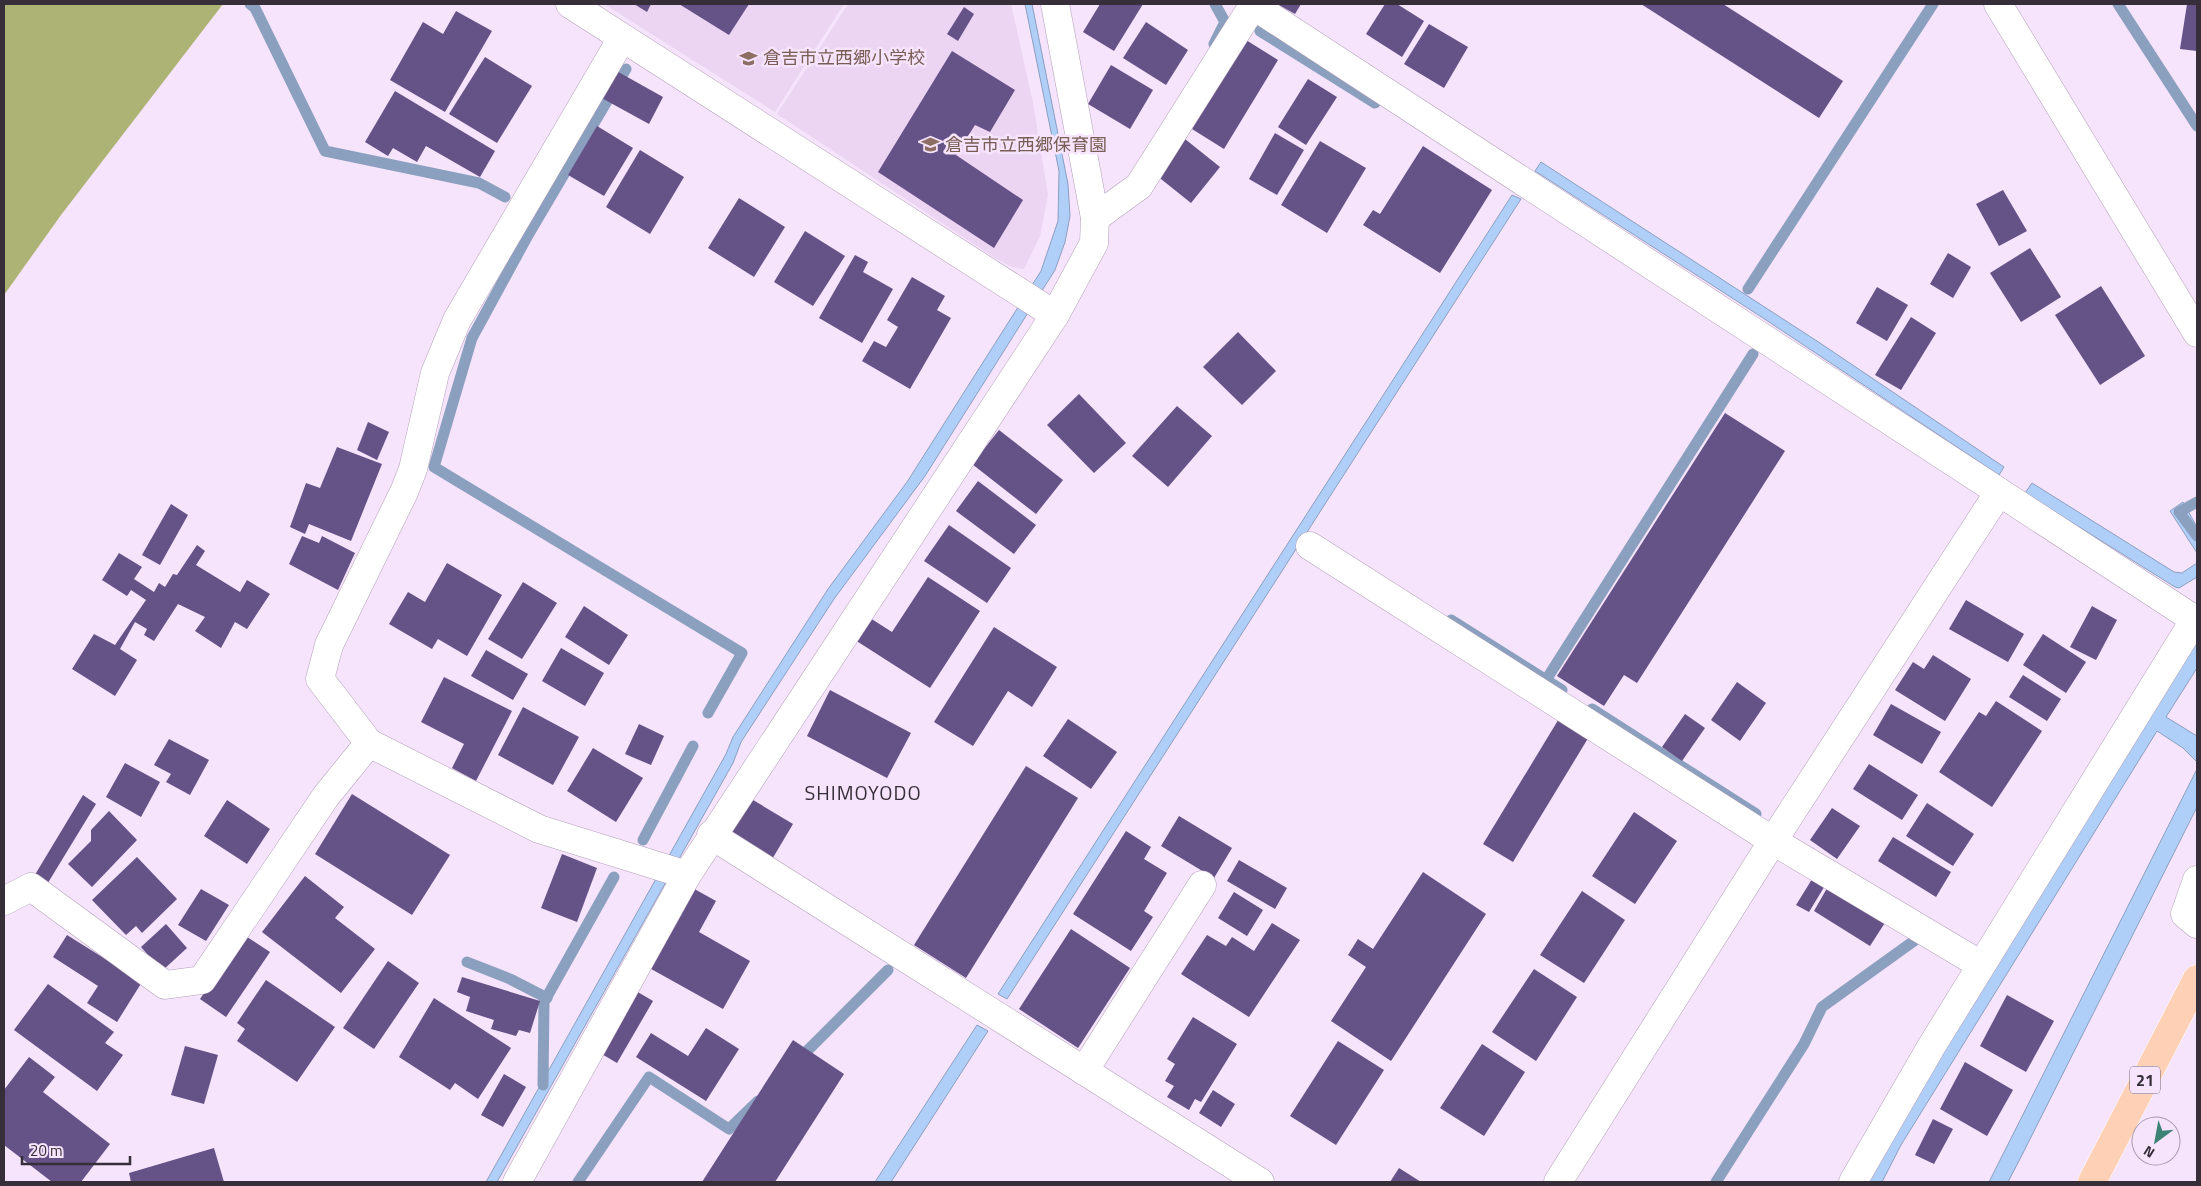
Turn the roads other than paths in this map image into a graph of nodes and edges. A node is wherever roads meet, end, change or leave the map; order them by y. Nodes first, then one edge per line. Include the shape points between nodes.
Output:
1 (570, 4) edge
2 (1055, 4) edge
3 (1253, 4) edge
4 (1998, 4) edge
5 (622, 38) junction
6 (1095, 218) junction
7 (1055, 315) junction
8 (2197, 332) edge
9 (1999, 492) junction
10 (1310, 546) dead end
11 (2196, 620) edge
12 (369, 743) junction
13 (712, 835) junction
14 (1773, 841) junction
15 (687, 875) junction
16 (2197, 880) edge
17 (1202, 884) dead end
18 (4, 901) edge
19 (2197, 924) edge
20 (1981, 965) junction
21 (2197, 979) edge
22 (1084, 1071) junction
23 (518, 1182) edge
24 (1260, 1182) edge
25 (1558, 1182) edge
26 (1853, 1182) edge
27 (2092, 1182) edge

1 - 5 street
2 - 6 street
3 - 6 street via 1139,186
3 - 9 street
4 - 8 street
5 - 7 street
5 - 12 street via 457,320 435,373 413,469 404,492 329,645 320,679
6 - 7 street via 1094,243
7 - 13 street
9 - 11 street
9 - 14 street
10 - 14 street
11 - 20 street
12 - 15 street via 539,829
12 - 18 street via 326,796 202,980 165,985 31,887
13 - 15 street
13 - 22 street
14 - 20 street
14 - 25 street
15 - 23 street
16 - 19 street via 2185,914
17 - 22 street
20 - 26 street
21 - 27 main road, 21
22 - 24 street

